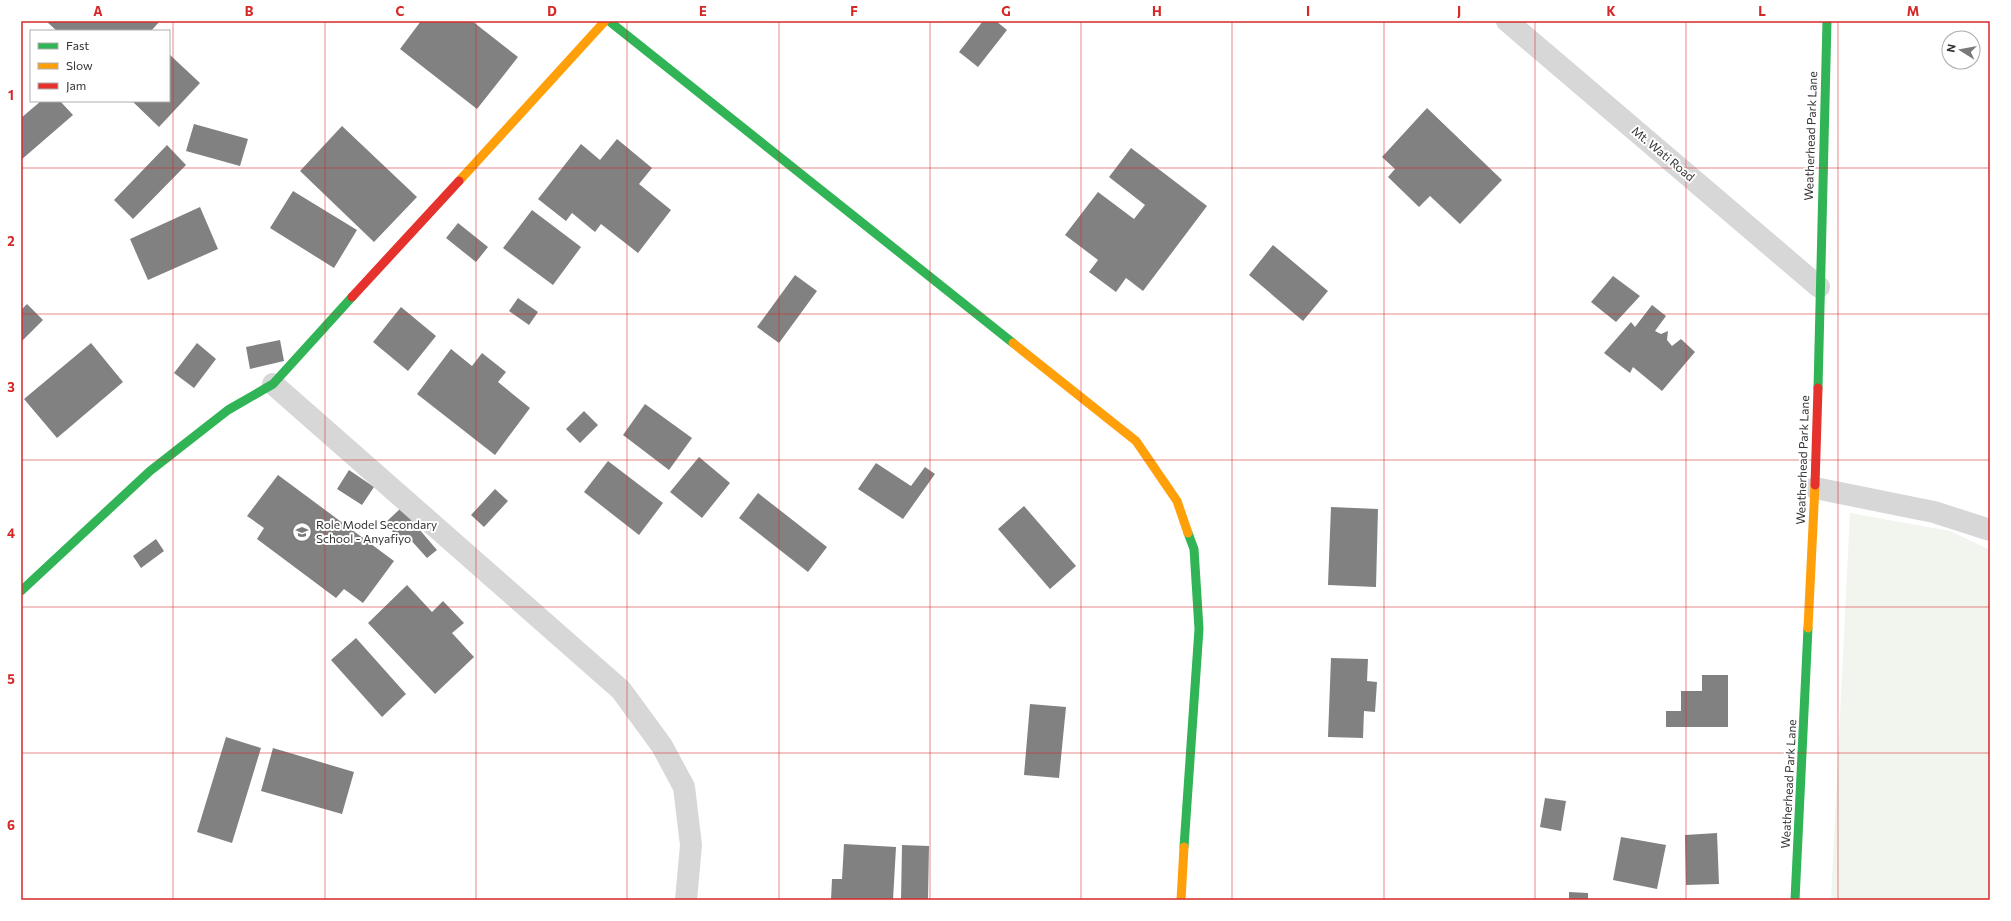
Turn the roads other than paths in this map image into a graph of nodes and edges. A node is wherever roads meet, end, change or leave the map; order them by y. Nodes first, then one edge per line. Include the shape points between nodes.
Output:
1 (605, 21) edge
2 (609, 21) edge
3 (1507, 21) edge
4 (1827, 21) edge
5 (1819, 287) junction
6 (272, 384) junction
7 (1815, 488) junction
8 (1990, 530) edge
9 (21, 591) edge
10 (686, 900) edge
11 (1181, 900) edge
12 (1795, 900) edge

1 - 6 street
2 - 11 street via 1136,441 1177,501 1194,549 1199,629
3 - 5 street, Mt. Wati Road
4 - 5 street, Weatherhead Park Lane
5 - 7 street, Weatherhead Park Lane
6 - 9 street via 228,410 150,471
6 - 10 street via 621,690 662,746 684,787 691,846
7 - 8 street via 1934,512
7 - 12 street, Weatherhead Park Lane

